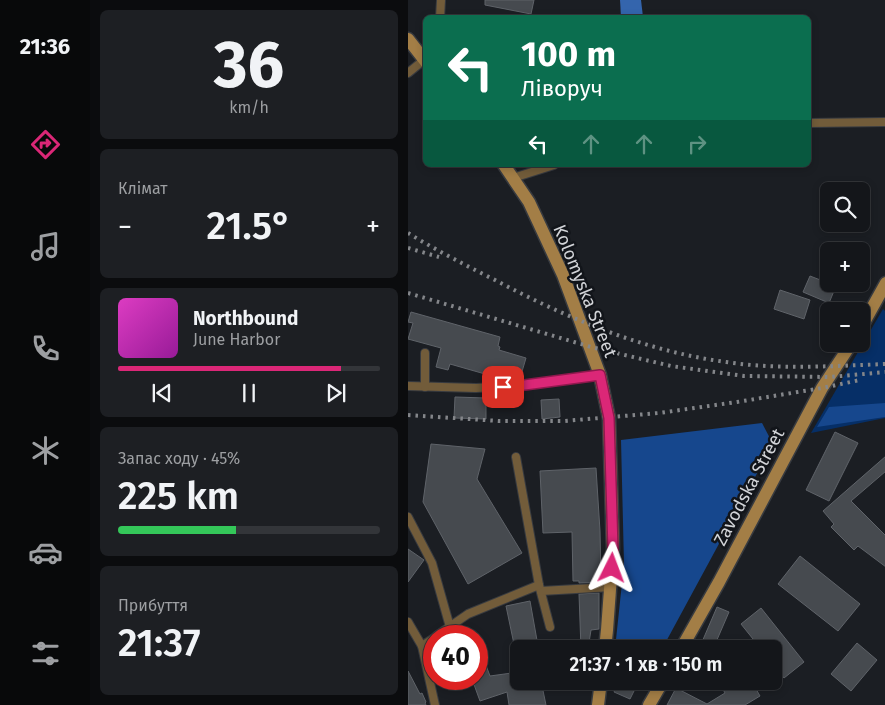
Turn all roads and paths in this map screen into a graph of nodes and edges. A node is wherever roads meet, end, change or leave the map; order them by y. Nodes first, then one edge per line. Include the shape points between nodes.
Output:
1 (441, 0) edge
2 (440, 15) edge
3 (408, 39) edge
4 (423, 58) edge
5 (423, 62) edge
6 (408, 72) edge
7 (886, 122) edge
8 (811, 123) edge
9 (505, 167) edge
10 (531, 169) edge
11 (513, 178) junction
12 (886, 283) edge
13 (870, 312) edge
14 (846, 352) edge
15 (426, 353) dead end
16 (600, 375) junction
17 (408, 386) edge
18 (425, 387) junction
19 (516, 457) dead end
20 (408, 517) edge
21 (611, 586) junction
22 (540, 588) junction
23 (408, 622) edge
24 (449, 625) edge
25 (453, 625) edge
26 (550, 627) dead end
27 (606, 640) edge
28 (686, 640) edge
29 (422, 646) joint
30 (600, 690) edge
31 (657, 690) edge
32 (435, 705) edge
33 (598, 705) edge
34 (649, 705) edge

1 - 2 lane
3 - 4 street
5 - 6 lane
7 - 8 lane
9 - 11 street, Kolomyska Street
10 - 11 lane
11 - 16 street, Kolomyska Street via 529,202 563,275
12 - 13 street
14 - 28 street, Zavodska Street via 822,388
15 - 18 lane
16 - 18 lane via 517,386
16 - 21 street, Kolomyska Street via 609,418
17 - 18 lane
19 - 22 lane
20 - 24 lane via 432,563
21 - 22 lane
21 - 27 street, Kolomyska Street
22 - 25 lane via 468,614
22 - 26 lane
23 - 29 lane
29 - 32 lane
30 - 33 street
31 - 34 street

